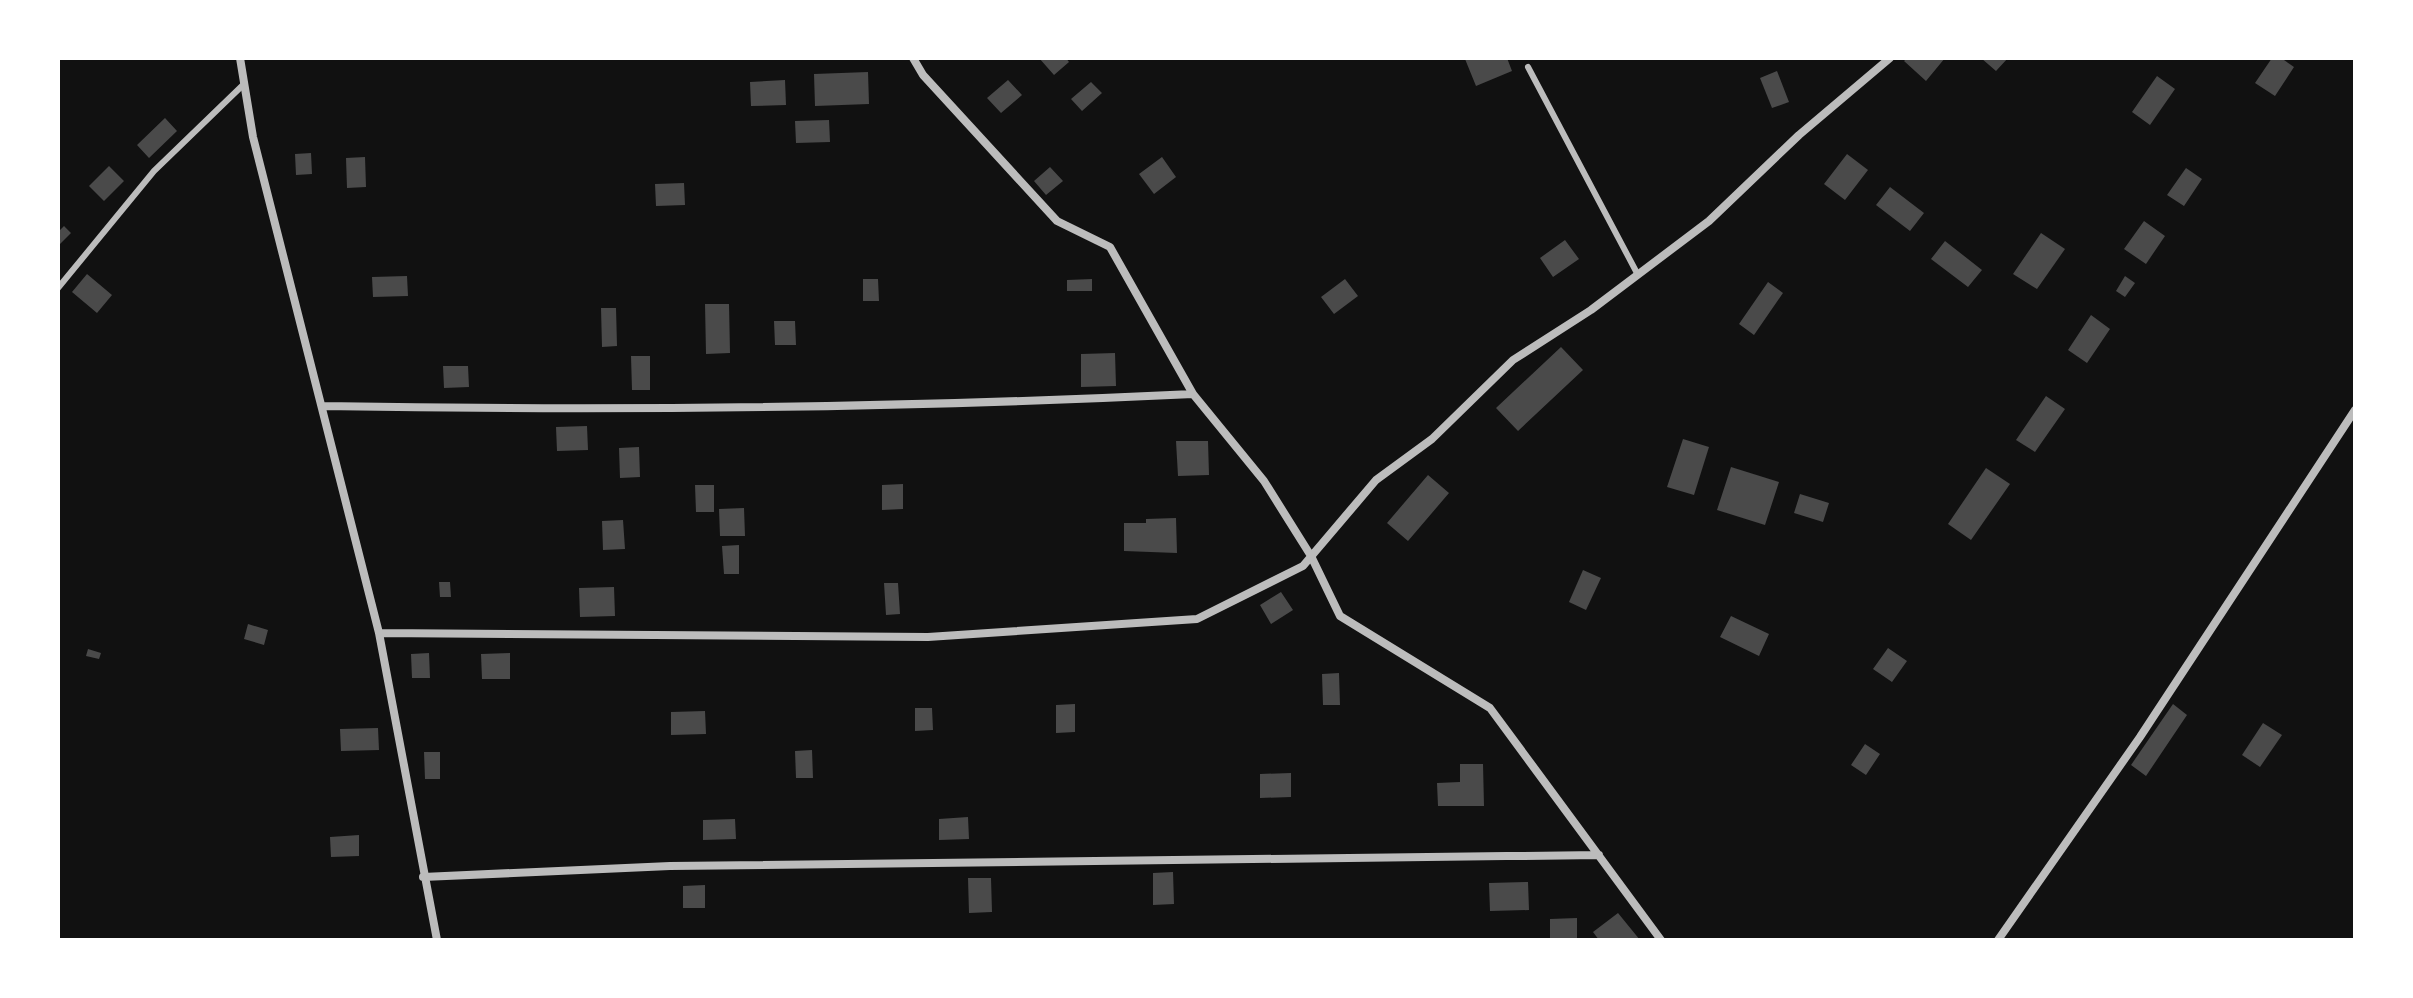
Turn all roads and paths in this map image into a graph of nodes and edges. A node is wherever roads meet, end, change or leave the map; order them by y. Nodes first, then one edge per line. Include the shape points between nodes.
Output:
1 (240, 58) edge
2 (913, 58) edge
3 (1890, 58) edge
4 (1528, 67) dead end
5 (244, 84) junction
6 (1638, 275) junction
7 (58, 288) edge
8 (1193, 394) junction
9 (322, 406) junction
10 (2355, 410) edge
11 (1311, 556) junction
12 (379, 633) junction
13 (1599, 855) junction
14 (423, 877) junction
15 (437, 940) edge
16 (1661, 940) edge
17 (1998, 940) edge

1 - 5 street
2 - 8 street via 1057,221 1110,247
3 - 6 street via 1709,221
4 - 6 lane
5 - 7 lane via 154,171
5 - 9 street
6 - 11 street via 1513,360 1432,439 1376,480
8 - 9 street via 617,410
8 - 11 street via 1264,481
9 - 12 street
10 - 17 street via 2140,737
11 - 12 street via 1303,566 1197,619 928,637
11 - 13 street via 1340,616 1490,708
12 - 14 street
13 - 14 street via 670,866
13 - 16 street
14 - 15 street

